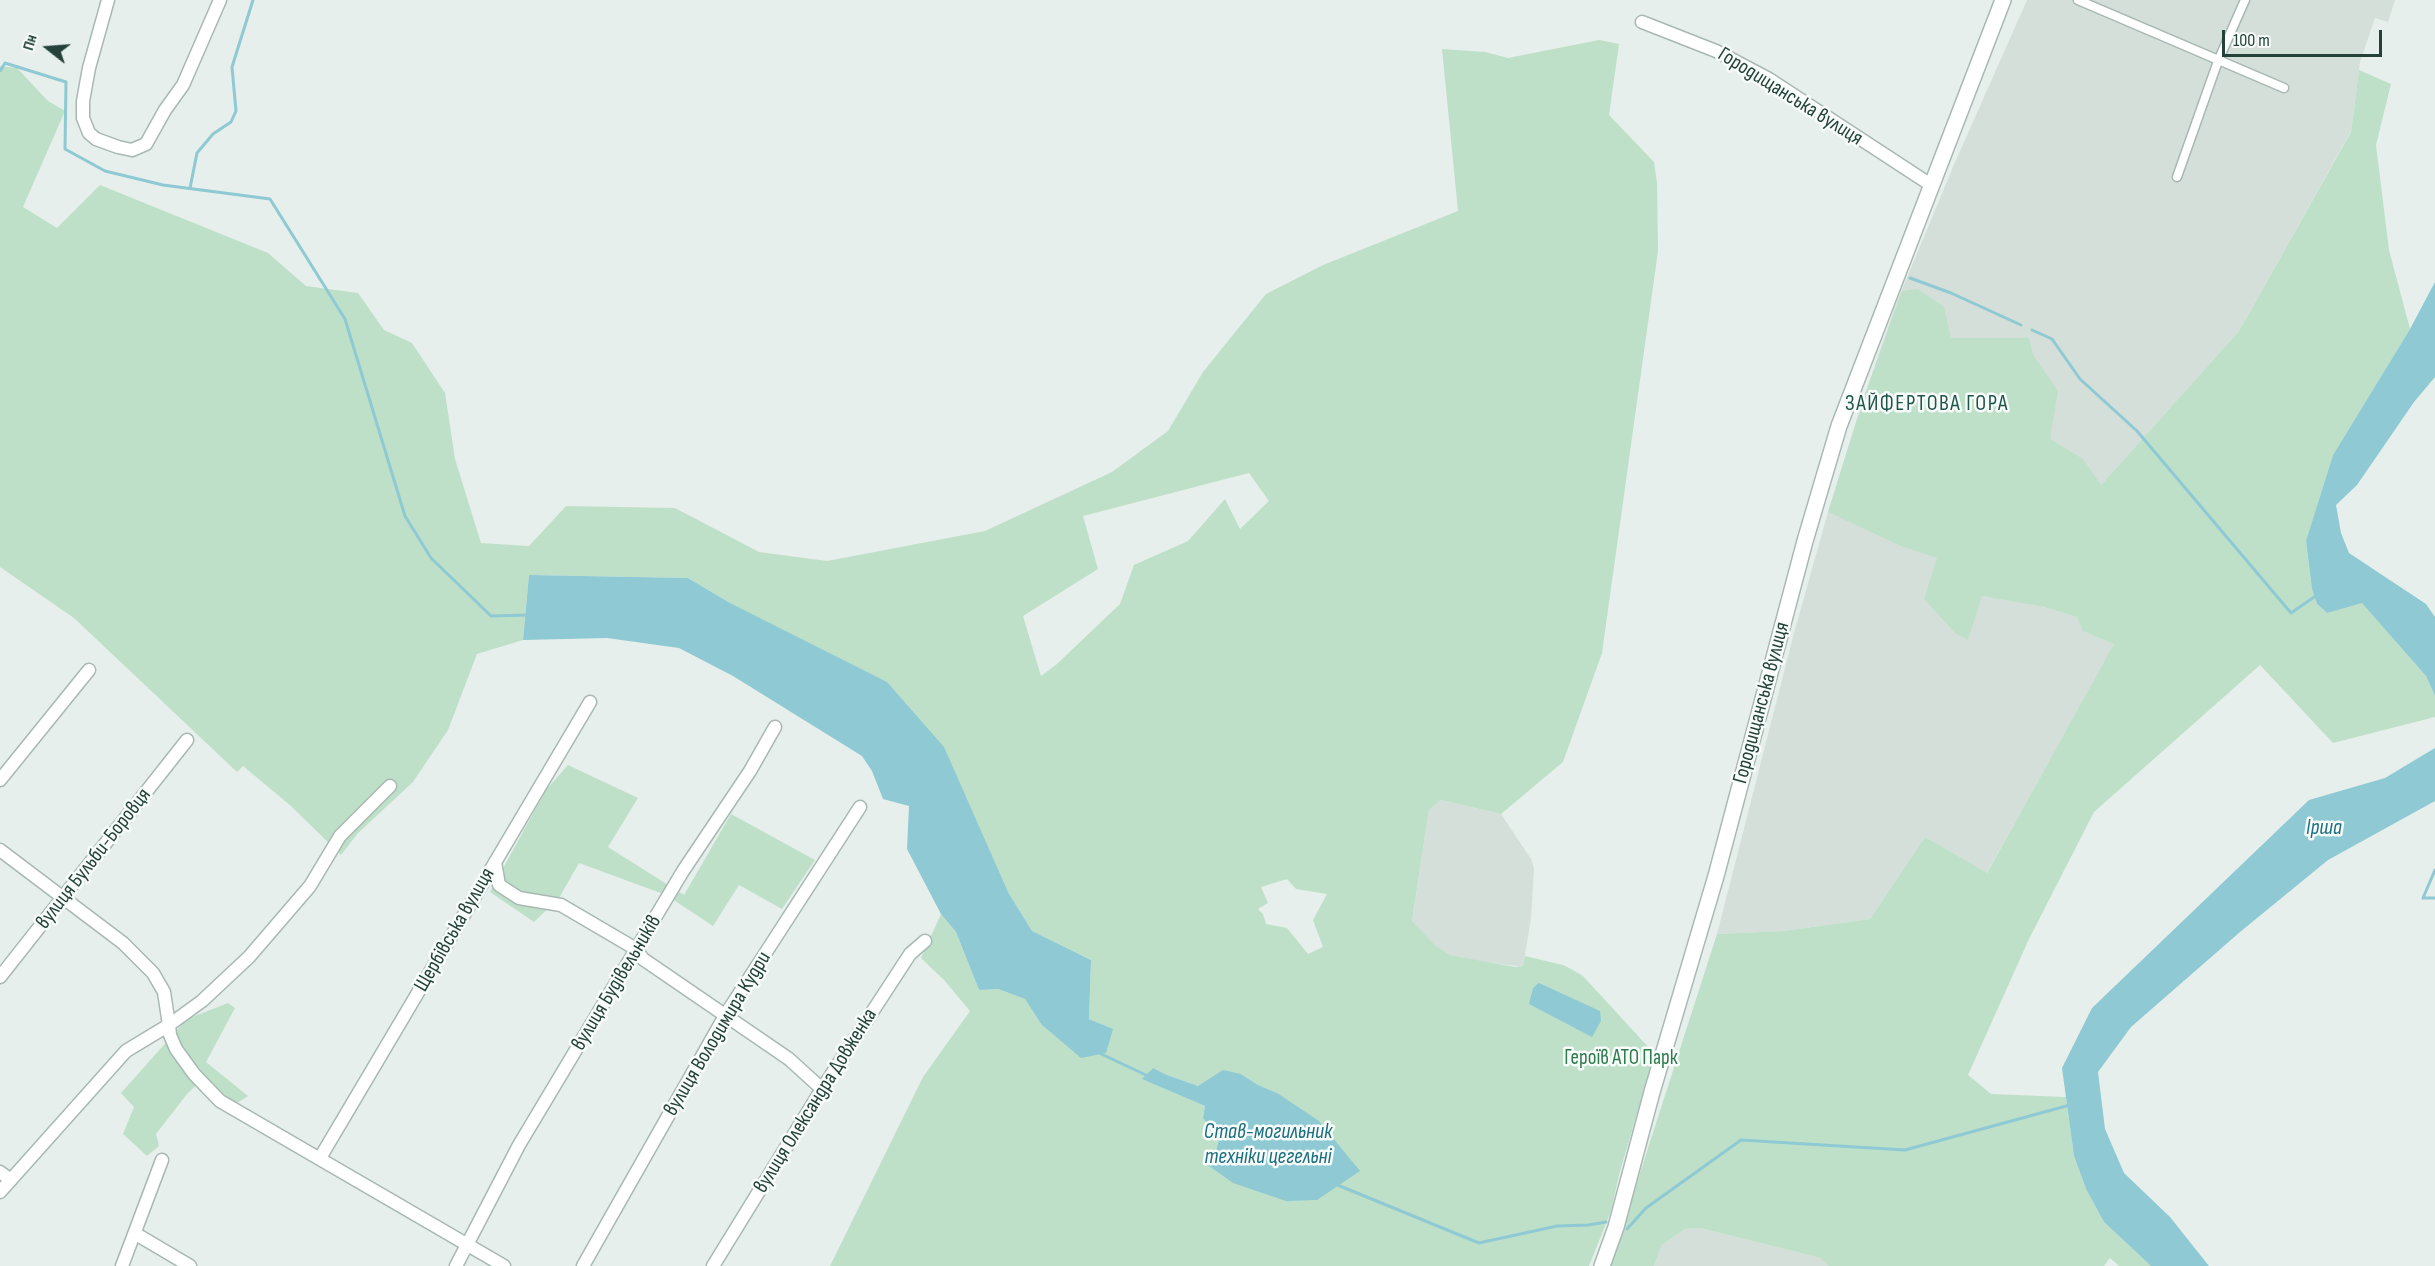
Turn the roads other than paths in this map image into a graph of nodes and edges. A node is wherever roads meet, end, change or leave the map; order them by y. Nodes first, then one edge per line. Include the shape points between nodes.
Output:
1 (108, 0) edge
2 (220, 0) edge
3 (2003, 0) edge
4 (2078, 0) edge
5 (2245, 0) edge
6 (1642, 22) dead end
7 (2218, 61) junction
8 (2284, 88) dead end
9 (2177, 177) dead end
10 (1931, 185) junction
11 (89, 670) dead end
12 (590, 702) dead end
13 (775, 727) dead end
14 (187, 740) dead end
15 (0, 780) edge
16 (390, 786) dead end
17 (861, 807) dead end
18 (0, 850) edge
19 (495, 861) junction
20 (63, 899) junction
21 (925, 941) dead end
22 (636, 950) junction
23 (0, 977) edge
24 (726, 1014) junction
25 (169, 1025) junction
26 (822, 1089) junction
27 (320, 1158) junction
28 (162, 1160) dead end
29 (0, 1172) edge
30 (10, 1180) junction
31 (0, 1192) edge
32 (136, 1234) junction
33 (469, 1245) junction
34 (122, 1266) edge
35 (190, 1266) edge
36 (456, 1266) edge
37 (504, 1266) edge
38 (583, 1266) edge
39 (713, 1266) edge
40 (1602, 1266) edge

1 - 2 street via 93,46 82,109 86,129 96,139 128,150 146,144 183,85
3 - 10 street, Городищанська вулиця
4 - 7 street
5 - 7 street
6 - 10 street, Городищанська вулиця via 1716,51 1768,79
7 - 8 street
7 - 9 street
10 - 40 street, Городищанська вулиця via 1822,480 1721,859
11 - 15 street
12 - 19 street, Щербівська вулиця
13 - 22 street, вулиця Будівельників
14 - 20 street, вулиця Бульби-Боровця
16 - 25 street via 340,836 310,886 249,957 202,1002
17 - 24 street, вулиця Володимира Кудри
18 - 20 street
19 - 22 street via 499,885 519,898 561,905
19 - 27 street, Щербівська вулиця
20 - 23 street, вулиця Бульби-Боровця
20 - 25 street via 123,943 153,973 166,1001
21 - 26 street, вулиця Олександра Довженка via 910,954
22 - 24 street via 643,959
22 - 33 street, вулиця Будівельників via 519,1145
24 - 26 street via 789,1059
24 - 38 street, вулиця Володимира Кудри
25 - 27 street via 186,1063 220,1101
25 - 30 street via 126,1051
26 - 39 street, вулиця Олександра Довженка
27 - 33 street
28 - 32 street
29 - 30 street
30 - 31 street
32 - 34 street
32 - 35 street
33 - 36 street, вулиця Будівельників
33 - 37 street

